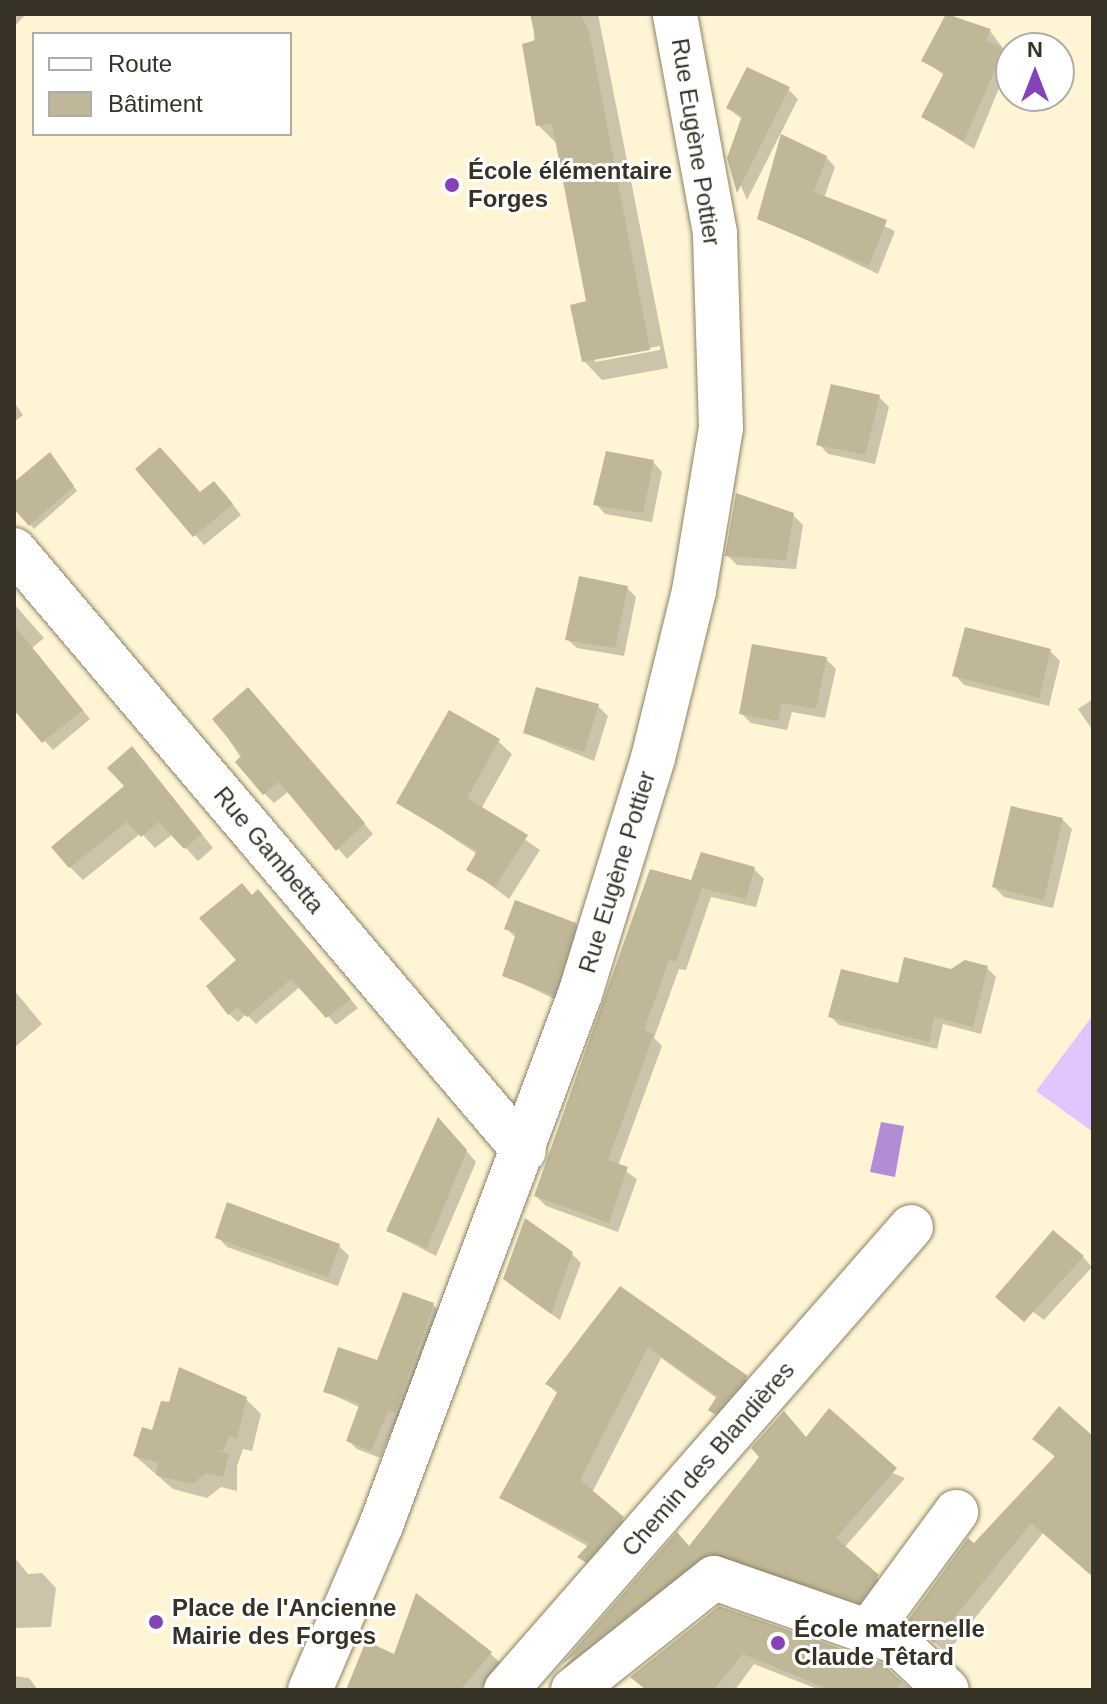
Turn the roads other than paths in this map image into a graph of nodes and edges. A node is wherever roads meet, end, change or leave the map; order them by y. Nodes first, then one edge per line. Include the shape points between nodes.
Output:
1 (675, 14) edge
2 (14, 550) edge
3 (524, 1151) junction
4 (911, 1227) dead end
5 (956, 1512) dead end
6 (868, 1632) junction
7 (310, 1690) edge
8 (506, 1690) edge
9 (573, 1690) edge
10 (947, 1690) edge

1 - 3 street, Rue Eugène Pottier via 715,233 721,428 694,591 653,758
2 - 3 street, Rue Gambetta
3 - 7 street, Rue Eugène Pottier via 381,1525
4 - 8 street, Chemin des Blandières
5 - 6 street
6 - 9 street via 714,1578
6 - 10 street via 895,1641

